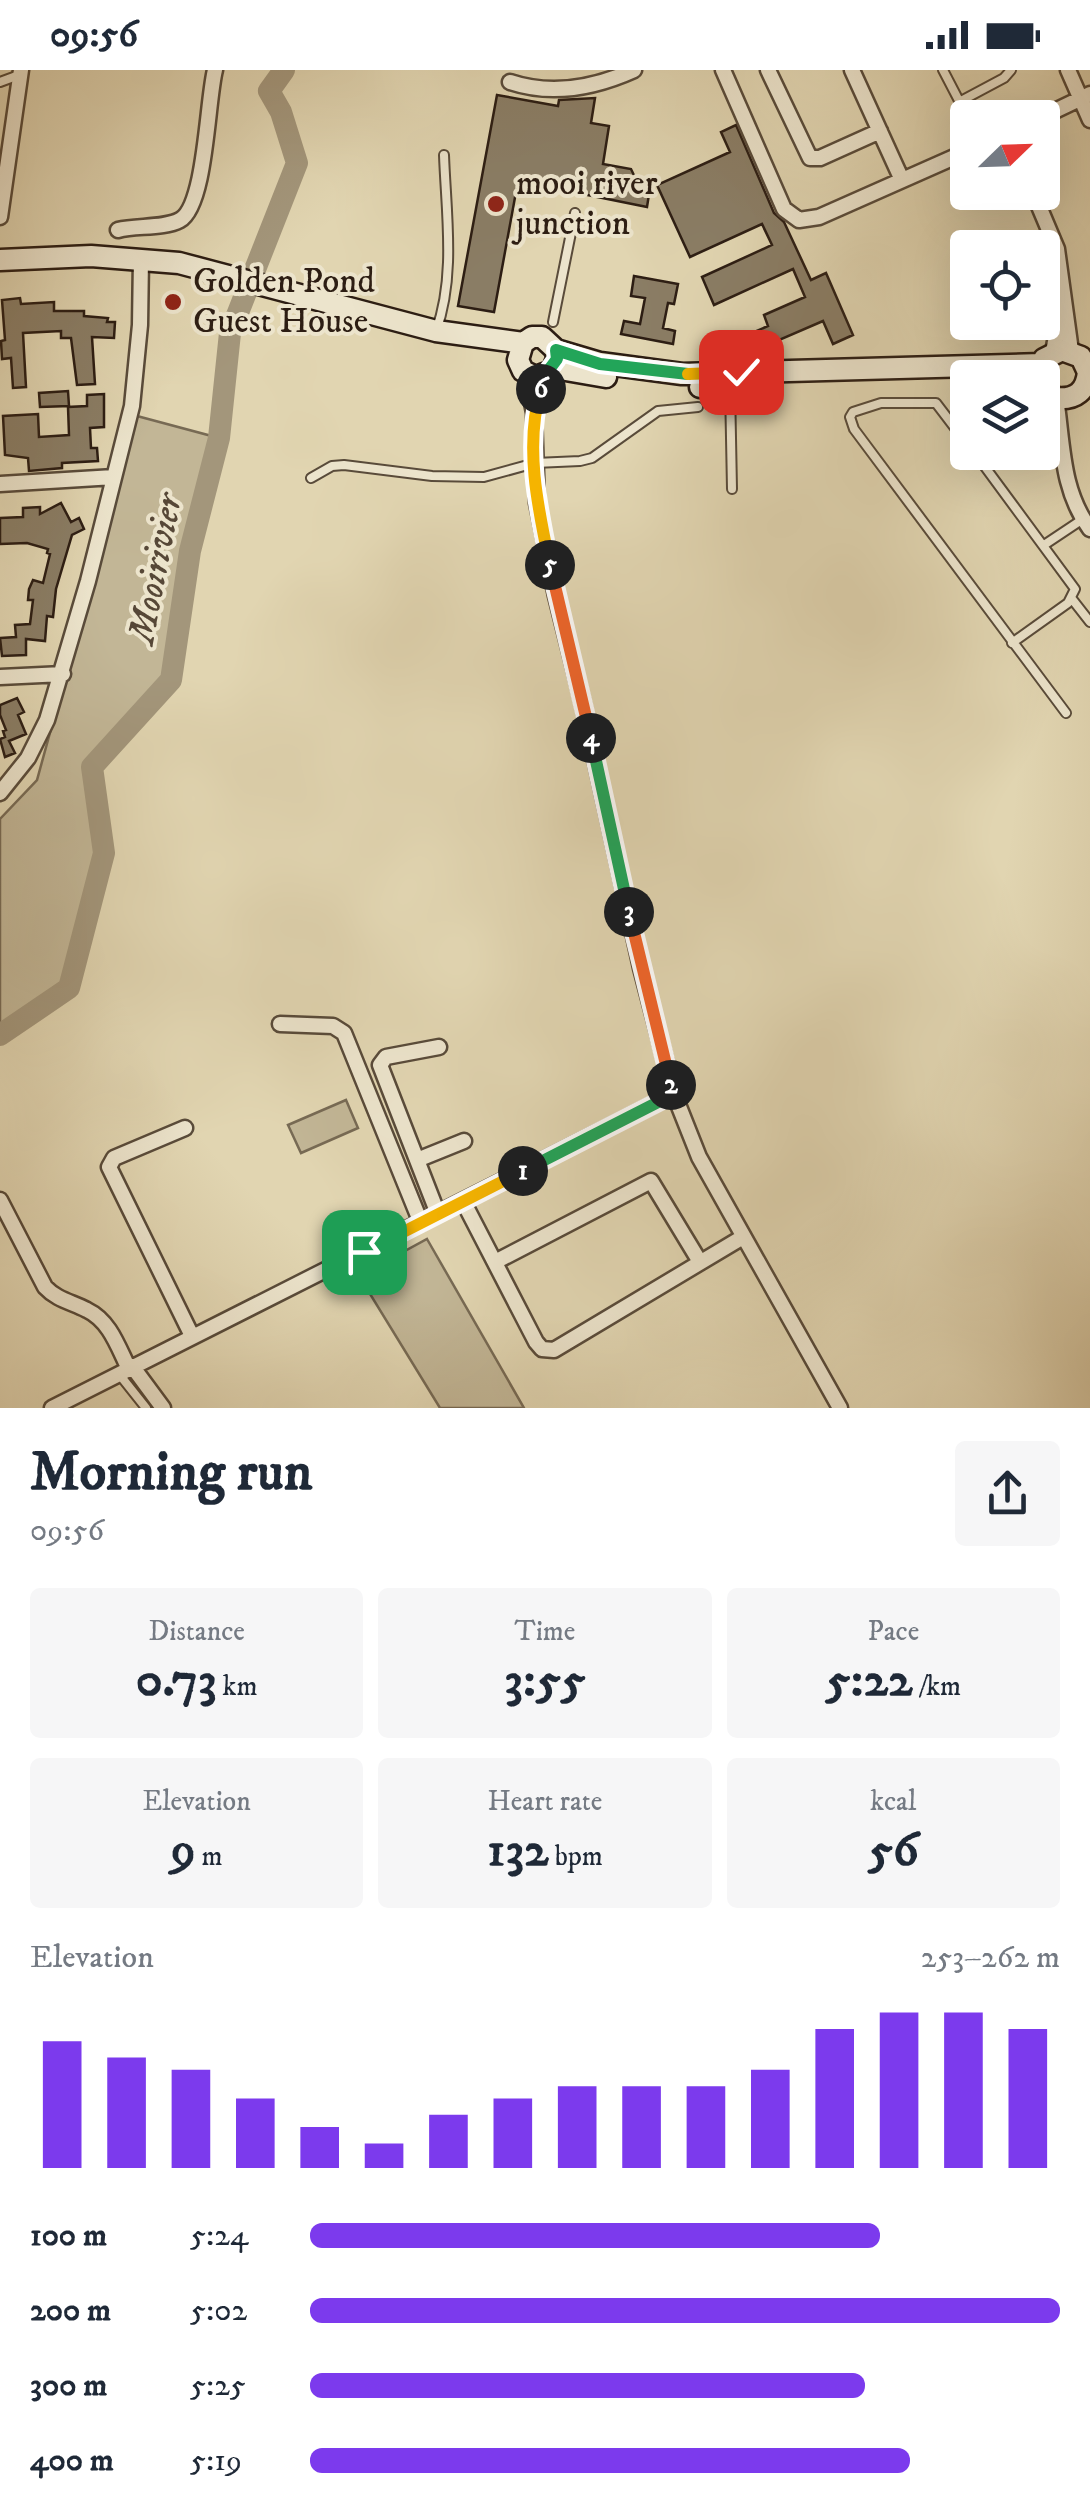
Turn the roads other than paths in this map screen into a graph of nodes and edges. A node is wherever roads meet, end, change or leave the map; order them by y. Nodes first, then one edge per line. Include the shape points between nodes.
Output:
1 (215, 70) edge
2 (580, 70) edge
3 (592, 70) edge
4 (634, 70) edge
5 (723, 70) edge
6 (768, 70) edge
7 (852, 70) edge
8 (943, 70) edge
9 (1011, 70) edge
10 (1068, 70) edge
11 (21, 72) edge
12 (0, 82) edge
13 (510, 82) dead end
14 (596, 85) junction
15 (1085, 96) edge
16 (958, 100) edge
17 (963, 100) edge
18 (1060, 108) edge
19 (1090, 120) edge
20 (880, 131) junction
21 (444, 155) dead end
22 (950, 159) edge
23 (902, 180) junction
24 (0, 210) edge
25 (1041, 210) edge
26 (575, 213) dead end
27 (118, 230) dead end
28 (141, 258) junction
29 (0, 260) edge
30 (436, 330) junction
31 (540, 352) junction
32 (1063, 361) edge
33 (950, 381) edge
34 (730, 387) junction
35 (1070, 389) edge
36 (698, 407) dead end
37 (950, 422) edge
38 (536, 463) junction
39 (988, 470) edge
40 (114, 477) junction
41 (311, 478) dead end
42 (0, 484) edge
43 (732, 488) dead end
44 (1086, 524) edge
45 (1044, 545) junction
46 (1072, 598) junction
47 (1090, 622) edge
48 (1012, 644) junction
49 (63, 674) junction
50 (0, 676) edge
51 (1066, 713) dead end
52 (0, 793) edge
53 (280, 1024) dead end
54 (439, 1047) dead end
55 (674, 1094) junction
56 (185, 1128) dead end
57 (464, 1141) dead end
58 (417, 1160) junction
59 (0, 1200) edge
60 (463, 1202) junction
61 (438, 1214) junction
62 (421, 1223) junction
63 (742, 1237) junction
64 (494, 1262) junction
65 (700, 1262) junction
66 (192, 1336) junction
67 (127, 1369) junction
68 (52, 1408) edge
69 (146, 1408) edge
70 (163, 1408) edge
71 (840, 1408) edge

1 - 27 street via 190,211 172,223
2 - 14 street
3 - 14 street
4 - 14 street
5 - 23 street via 789,215 819,217
6 - 20 street via 814,159
7 - 20 street
8 - 16 lane
9 - 17 lane
10 - 15 street
11 - 12 lane
11 - 24 street
13 - 14 street via 534,90
15 - 18 street
15 - 19 street
20 - 23 street
21 - 30 lane via 448,250
22 - 23 street
25 - 32 street via 1057,249 1064,294
26 - 31 lane
28 - 29 main road
28 - 30 main road
28 - 40 street via 135,378
30 - 31 main road
31 - 32 main road via 682,374
31 - 34 main road via 650,384
31 - 38 street
32 - 35 main road via 1088,372
33 - 34 main road
34 - 43 lane
35 - 44 street via 1066,481
36 - 38 lane via 658,411 592,458
37 - 48 lane via 936,403 881,403 850,417
38 - 41 lane via 484,477 344,465
38 - 55 street via 556,596
39 - 45 lane
40 - 42 street
40 - 49 street
44 - 45 lane
45 - 46 lane via 1074,585
46 - 47 lane
46 - 48 lane
48 - 51 lane
49 - 50 street
49 - 52 street via 28,758
53 - 62 street via 333,1026 344,1033
54 - 58 street via 386,1057 380,1066
55 - 60 street
55 - 63 street
56 - 66 street via 114,1158 109,1167
57 - 58 street
58 - 61 street
59 - 67 street via 44,1287 100,1318
60 - 61 street
60 - 64 street
61 - 62 street
62 - 66 street
63 - 65 street
63 - 71 street
64 - 65 street via 651,1181
64 - 65 street via 536,1342 547,1350
66 - 67 street
67 - 68 street
67 - 69 lane
67 - 70 street

